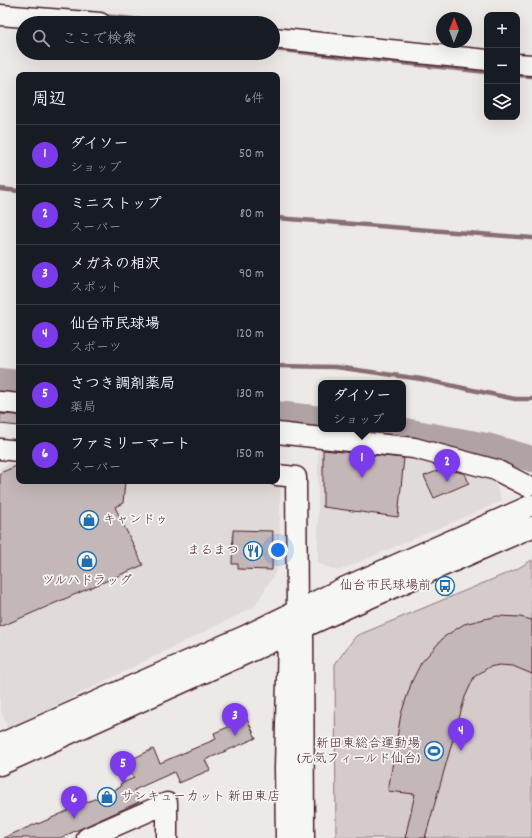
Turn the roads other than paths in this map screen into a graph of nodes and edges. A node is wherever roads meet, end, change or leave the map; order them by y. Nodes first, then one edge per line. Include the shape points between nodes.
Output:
1 (0, 14) edge
2 (22, 16) edge
3 (280, 39) edge
4 (484, 60) edge
5 (520, 64) edge
6 (532, 65) edge
7 (0, 402) edge
8 (16, 404) edge
9 (280, 433) edge
10 (0, 449) edge
11 (16, 451) edge
12 (280, 475) edge
13 (530, 496) edge
14 (532, 527) edge
15 (296, 625) junction
16 (0, 744) edge
17 (0, 765) edge
18 (87, 838) edge
19 (167, 838) edge
20 (286, 838) edge
21 (304, 838) edge

1 - 2 street
3 - 4 street
5 - 6 street
7 - 8 street
9 - 13 street via 414,448 496,470
10 - 11 street
12 - 15 street via 296,477
13 - 15 street via 342,589
14 - 15 street
15 - 16 street via 244,636
15 - 17 street
15 - 20 street via 285,770
15 - 21 street
18 - 19 street via 167,803

